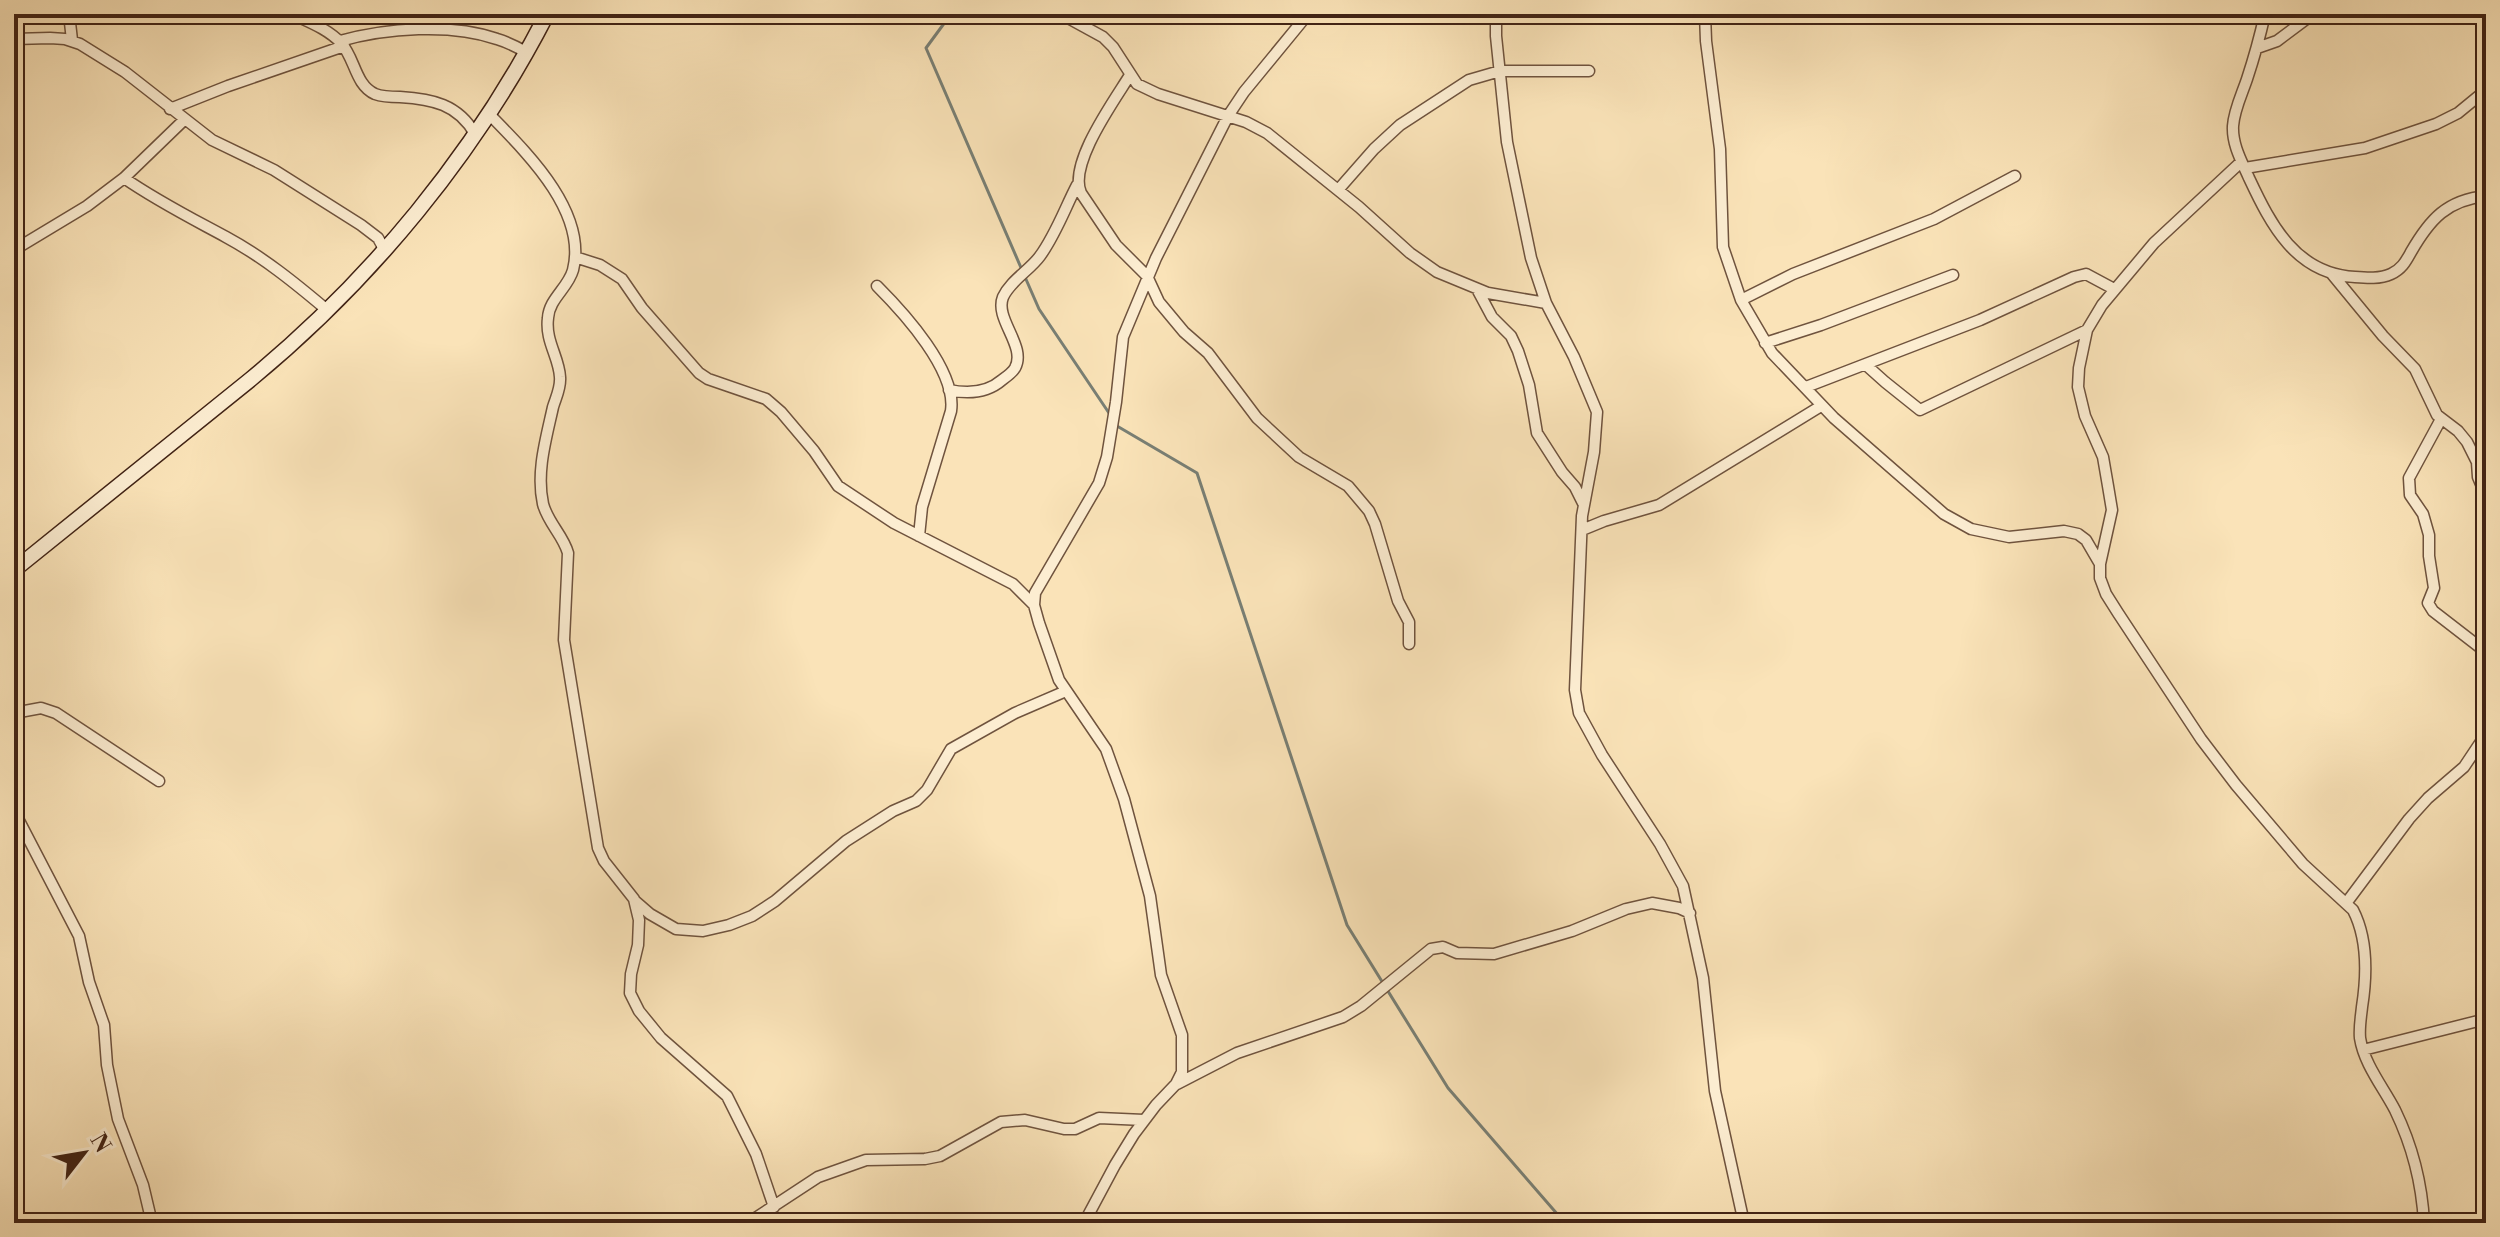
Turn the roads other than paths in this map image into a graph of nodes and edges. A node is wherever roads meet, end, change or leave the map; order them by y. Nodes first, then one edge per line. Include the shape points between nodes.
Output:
1 (69, 14) edge
2 (292, 14) edge
3 (547, 14) edge
4 (1061, 14) edge
5 (1308, 14) edge
6 (1496, 14) edge
7 (1705, 14) edge
8 (2265, 14) edge
9 (2313, 14) edge
10 (14, 39) edge
11 (72, 40) junction
12 (342, 44) junction
13 (2257, 48) junction
14 (526, 52) junction
15 (1500, 71) junction
16 (1589, 71) dead end
17 (1130, 75) junction
18 (2486, 90) edge
19 (170, 109) junction
20 (489, 114) junction
21 (1228, 116) junction
22 (184, 120) junction
23 (475, 134) junction
24 (2243, 165) junction
25 (2015, 176) dead end
26 (124, 178) junction
27 (1077, 185) junction
28 (1338, 190) junction
29 (2486, 196) edge
30 (384, 249) junction
31 (14, 250) edge
32 (575, 257) junction
33 (2331, 273) junction
34 (1953, 275) dead end
35 (1147, 276) junction
36 (877, 286) dead end
37 (1477, 289) junction
38 (2114, 289) junction
39 (1741, 300) junction
40 (1546, 303) junction
41 (327, 310) junction
42 (2087, 330) junction
43 (1765, 343) junction
44 (1866, 365) junction
45 (1806, 387) junction
46 (949, 390) junction
47 (1821, 406) junction
48 (2441, 419) junction
49 (2486, 496) edge
50 (1583, 503) junction
51 (1582, 530) junction
52 (919, 536) junction
53 (2100, 564) junction
54 (14, 570) edge
55 (1034, 605) junction
56 (1409, 644) dead end
57 (2485, 651) edge
58 (1066, 691) junction
59 (14, 713) edge
60 (2486, 734) edge
61 (159, 781) dead end
62 (14, 811) edge
63 (634, 899) junction
64 (2347, 902) junction
65 (1690, 913) junction
66 (2486, 1019) edge
67 (2363, 1050) junction
68 (1176, 1084) junction
69 (1144, 1120) junction
70 (774, 1207) junction
71 (152, 1223) edge
72 (748, 1223) edge
73 (1084, 1223) edge
74 (1744, 1223) edge
75 (2424, 1223) edge

1 - 11 street
2 - 12 street
3 - 14 street
4 - 17 street via 1103,37
5 - 21 street
6 - 15 street
7 - 39 street via 1720,149 1722,240
8 - 13 street
9 - 13 street via 2277,41
10 - 11 street
11 - 19 street via 108,60
12 - 14 street via 381,31 457,32 497,39
12 - 19 street
12 - 23 street via 372,92 444,104 469,122
13 - 24 street via 2233,123
14 - 20 street
15 - 16 street
15 - 28 street via 1469,80 1400,125
15 - 40 street via 1512,170
17 - 21 street via 1158,94
17 - 27 street via 1085,154
18 - 24 street via 2436,124 2365,148
19 - 22 street
20 - 23 street
20 - 32 street via 531,158 559,198
21 - 28 street via 1267,133
21 - 35 street
22 - 26 street
22 - 30 street via 314,194 378,238
23 - 30 street via 429,199
24 - 33 street via 2284,242
24 - 38 street via 2154,243
25 - 39 street via 1934,219
26 - 31 street
26 - 41 street via 248,250
27 - 35 street via 1116,245
27 - 46 street via 1047,246 1003,297 1017,358 1014,370 983,391
28 - 37 street via 1431,268
29 - 33 street via 2453,204 2424,232 2400,269 2390,274 2375,279
30 - 41 street
32 - 52 street via 622,279 699,373 766,399 807,442 838,486
32 - 63 street via 571,277 547,319 560,378 542,456 541,488 546,513 568,553 564,640 598,848
33 - 48 street via 2415,369
34 - 43 street
35 - 55 street via 1123,337 1099,483 1035,593
35 - 56 street via 1159,302 1208,353 1257,418 1299,457 1348,486 1369,511 1409,622
36 - 46 street via 919,331
37 - 40 street
37 - 50 street via 1514,342 1529,385 1537,433
38 - 42 street
38 - 44 street via 2086,274 2074,277
39 - 43 street
40 - 50 street via 1597,412
41 - 54 street via 257,375
42 - 44 street via 1920,410
42 - 53 street via 2078,387 2103,457 2112,510
43 - 45 street
44 - 45 street
45 - 47 street
46 - 52 street via 951,411 922,507
47 - 51 street via 1669,501
47 - 53 street via 1944,514 1971,529 2009,537 2078,534
48 - 49 street via 2467,442
48 - 57 street via 2409,478 2410,495 2429,535 2434,588 2428,603
50 - 51 street
51 - 65 street via 1575,690 1579,713 1676,872
52 - 55 street via 1013,584
53 - 64 street via 2106,594 2221,766 2303,864
55 - 58 street
58 - 63 street via 951,749 916,801 846,841 752,916 703,931 676,929
58 - 68 street via 1106,749 1124,799 1150,896 1161,975 1182,1035 1182,1072
59 - 61 street via 41,708 56,713
60 - 64 street via 2464,767 2409,819
62 - 71 street via 79,936 104,1025 118,1119 141,1176
63 - 70 street via 638,945 630,993 661,1038 727,1096 756,1154
64 - 67 street via 2358,919 2365,948
65 - 68 street via 1652,903 1494,954 1431,949 1343,1017 1237,1053
65 - 74 street via 1715,1091
66 - 67 street
67 - 75 street via 2409,1145
68 - 69 street
69 - 70 street via 1099,1118 1075,1129 1025,1120 1001,1122 940,1156 866,1160 831,1172
69 - 73 street
70 - 72 street

